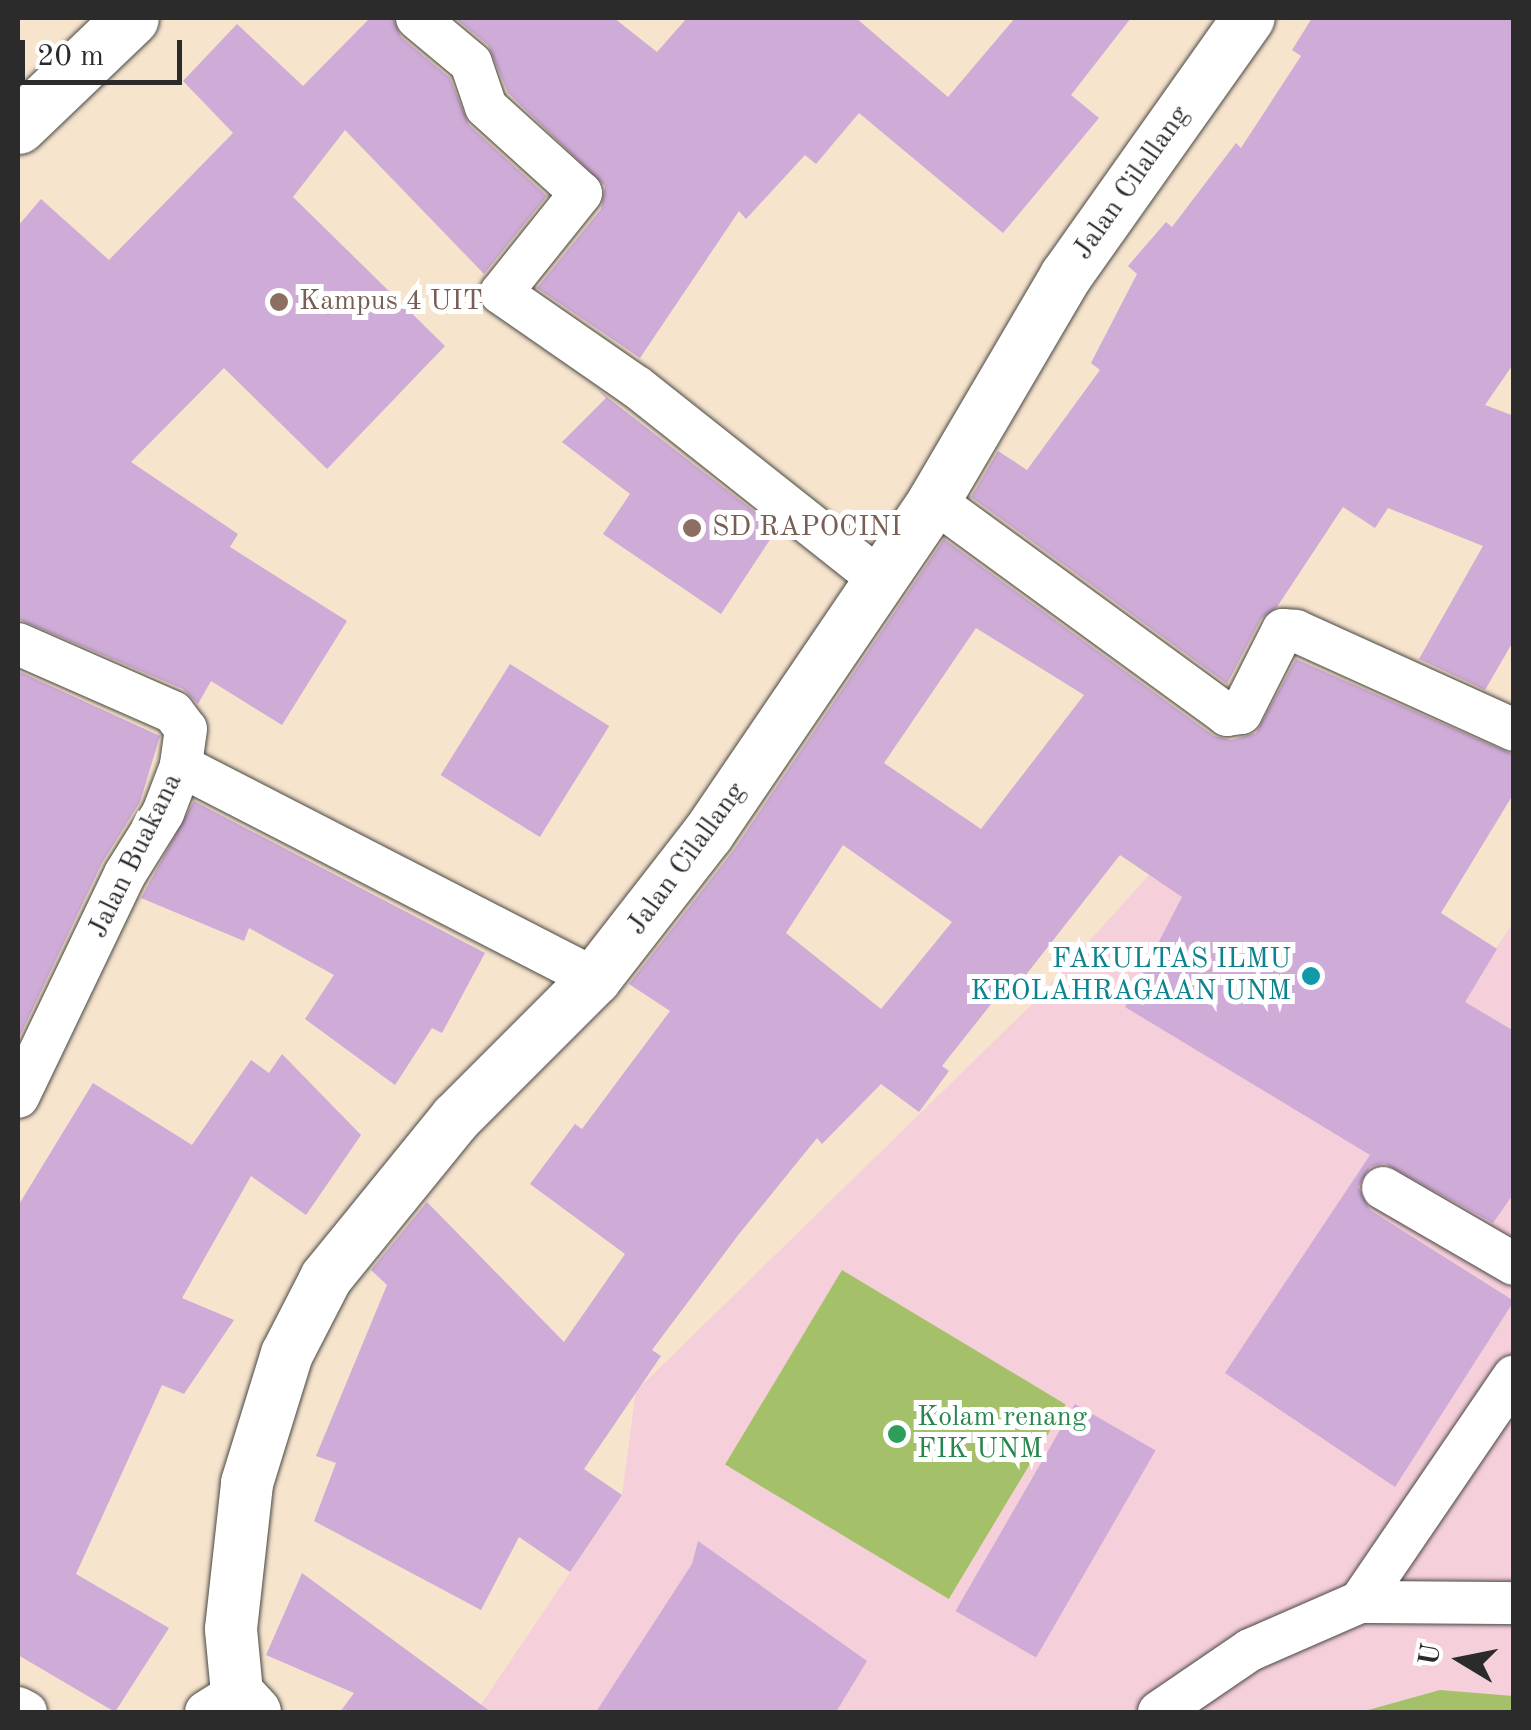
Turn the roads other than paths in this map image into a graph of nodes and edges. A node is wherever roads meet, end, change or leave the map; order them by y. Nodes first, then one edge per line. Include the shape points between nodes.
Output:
1 (132, 18) edge
2 (418, 18) edge
3 (1249, 18) edge
4 (18, 126) edge
5 (934, 500) junction
6 (882, 581) junction
7 (18, 644) edge
8 (1514, 730) edge
9 (181, 766) junction
10 (595, 979) junction
11 (18, 1097) edge
12 (1383, 1188) dead end
13 (1514, 1264) edge
14 (1514, 1376) edge
15 (1360, 1602) junction
16 (1514, 1603) edge
17 (233, 1706) edge
18 (18, 1708) edge
19 (26, 1712) edge
20 (1158, 1712) edge

1 - 4 main road
2 - 6 street via 471,63 486,107 582,193 501,293 637,387
3 - 5 street, Jalan Cilallang via 1066,276
5 - 6 street, Jalan Cilallang
5 - 8 street via 1227,715 1241,712 1283,630 1296,630
6 - 10 street, Jalan Cilallang via 708,834
7 - 9 street, Jalan Buakana via 173,712 186,728
9 - 10 street
9 - 11 street, Jalan Buakana
10 - 17 street, Jalan Cilallang via 515,1052 386,1196 326,1278 287,1354 261,1425 238,1540
12 - 13 street
14 - 15 street
15 - 16 street
15 - 20 street via 1250,1650
18 - 19 street

